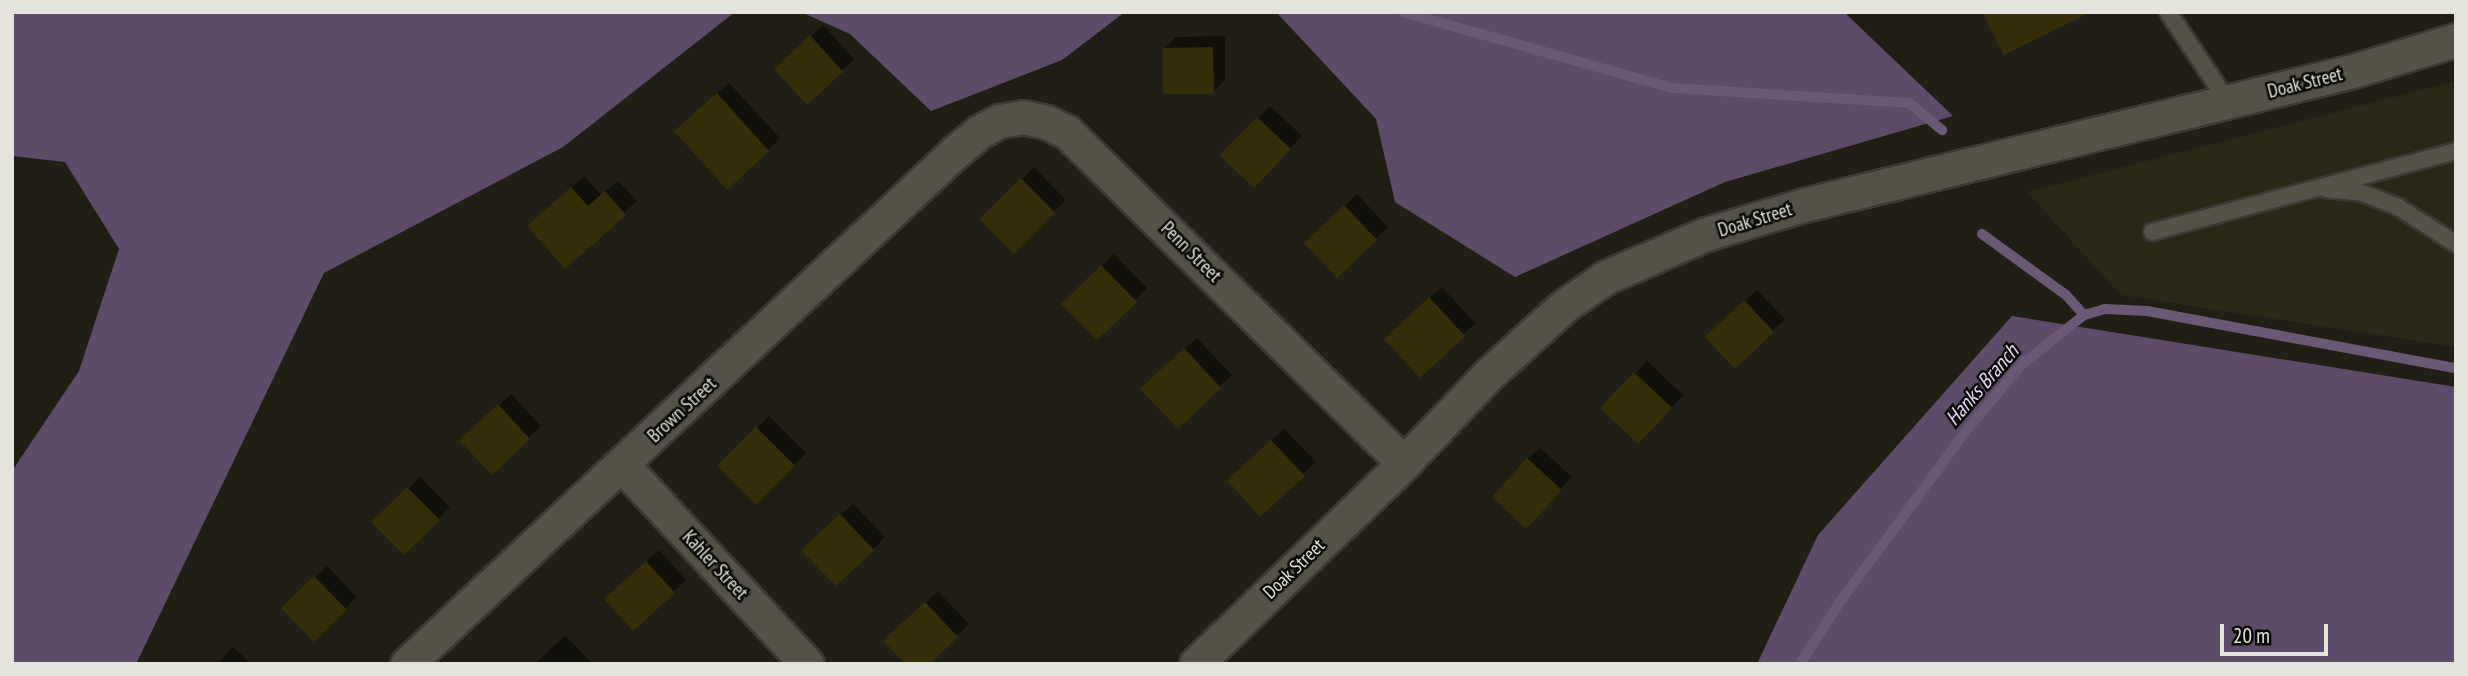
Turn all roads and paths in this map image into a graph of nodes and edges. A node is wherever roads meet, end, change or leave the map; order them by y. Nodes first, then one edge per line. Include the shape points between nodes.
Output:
1 (2168, 12) edge
2 (2456, 40) edge
3 (2228, 102) junction
4 (2456, 151) edge
5 (954, 153) joint
6 (2316, 188) junction
7 (2152, 232) dead end
8 (2456, 244) edge
9 (1404, 463) junction
10 (622, 466) junction
11 (407, 664) edge
12 (807, 664) edge
13 (1196, 664) edge

1 - 3 lane
2 - 3 street, Doak Street
3 - 9 street, Doak Street via 1804,205 1655,254 1606,277 1564,306 1488,374
4 - 6 lane
5 - 9 street, Penn Street via 999,121 1023,117 1067,132
5 - 10 street, Brown Street
6 - 7 lane
6 - 8 lane via 2362,193 2398,207
9 - 13 street, Doak Street
10 - 11 street, Brown Street
10 - 12 street, Kahler Street

